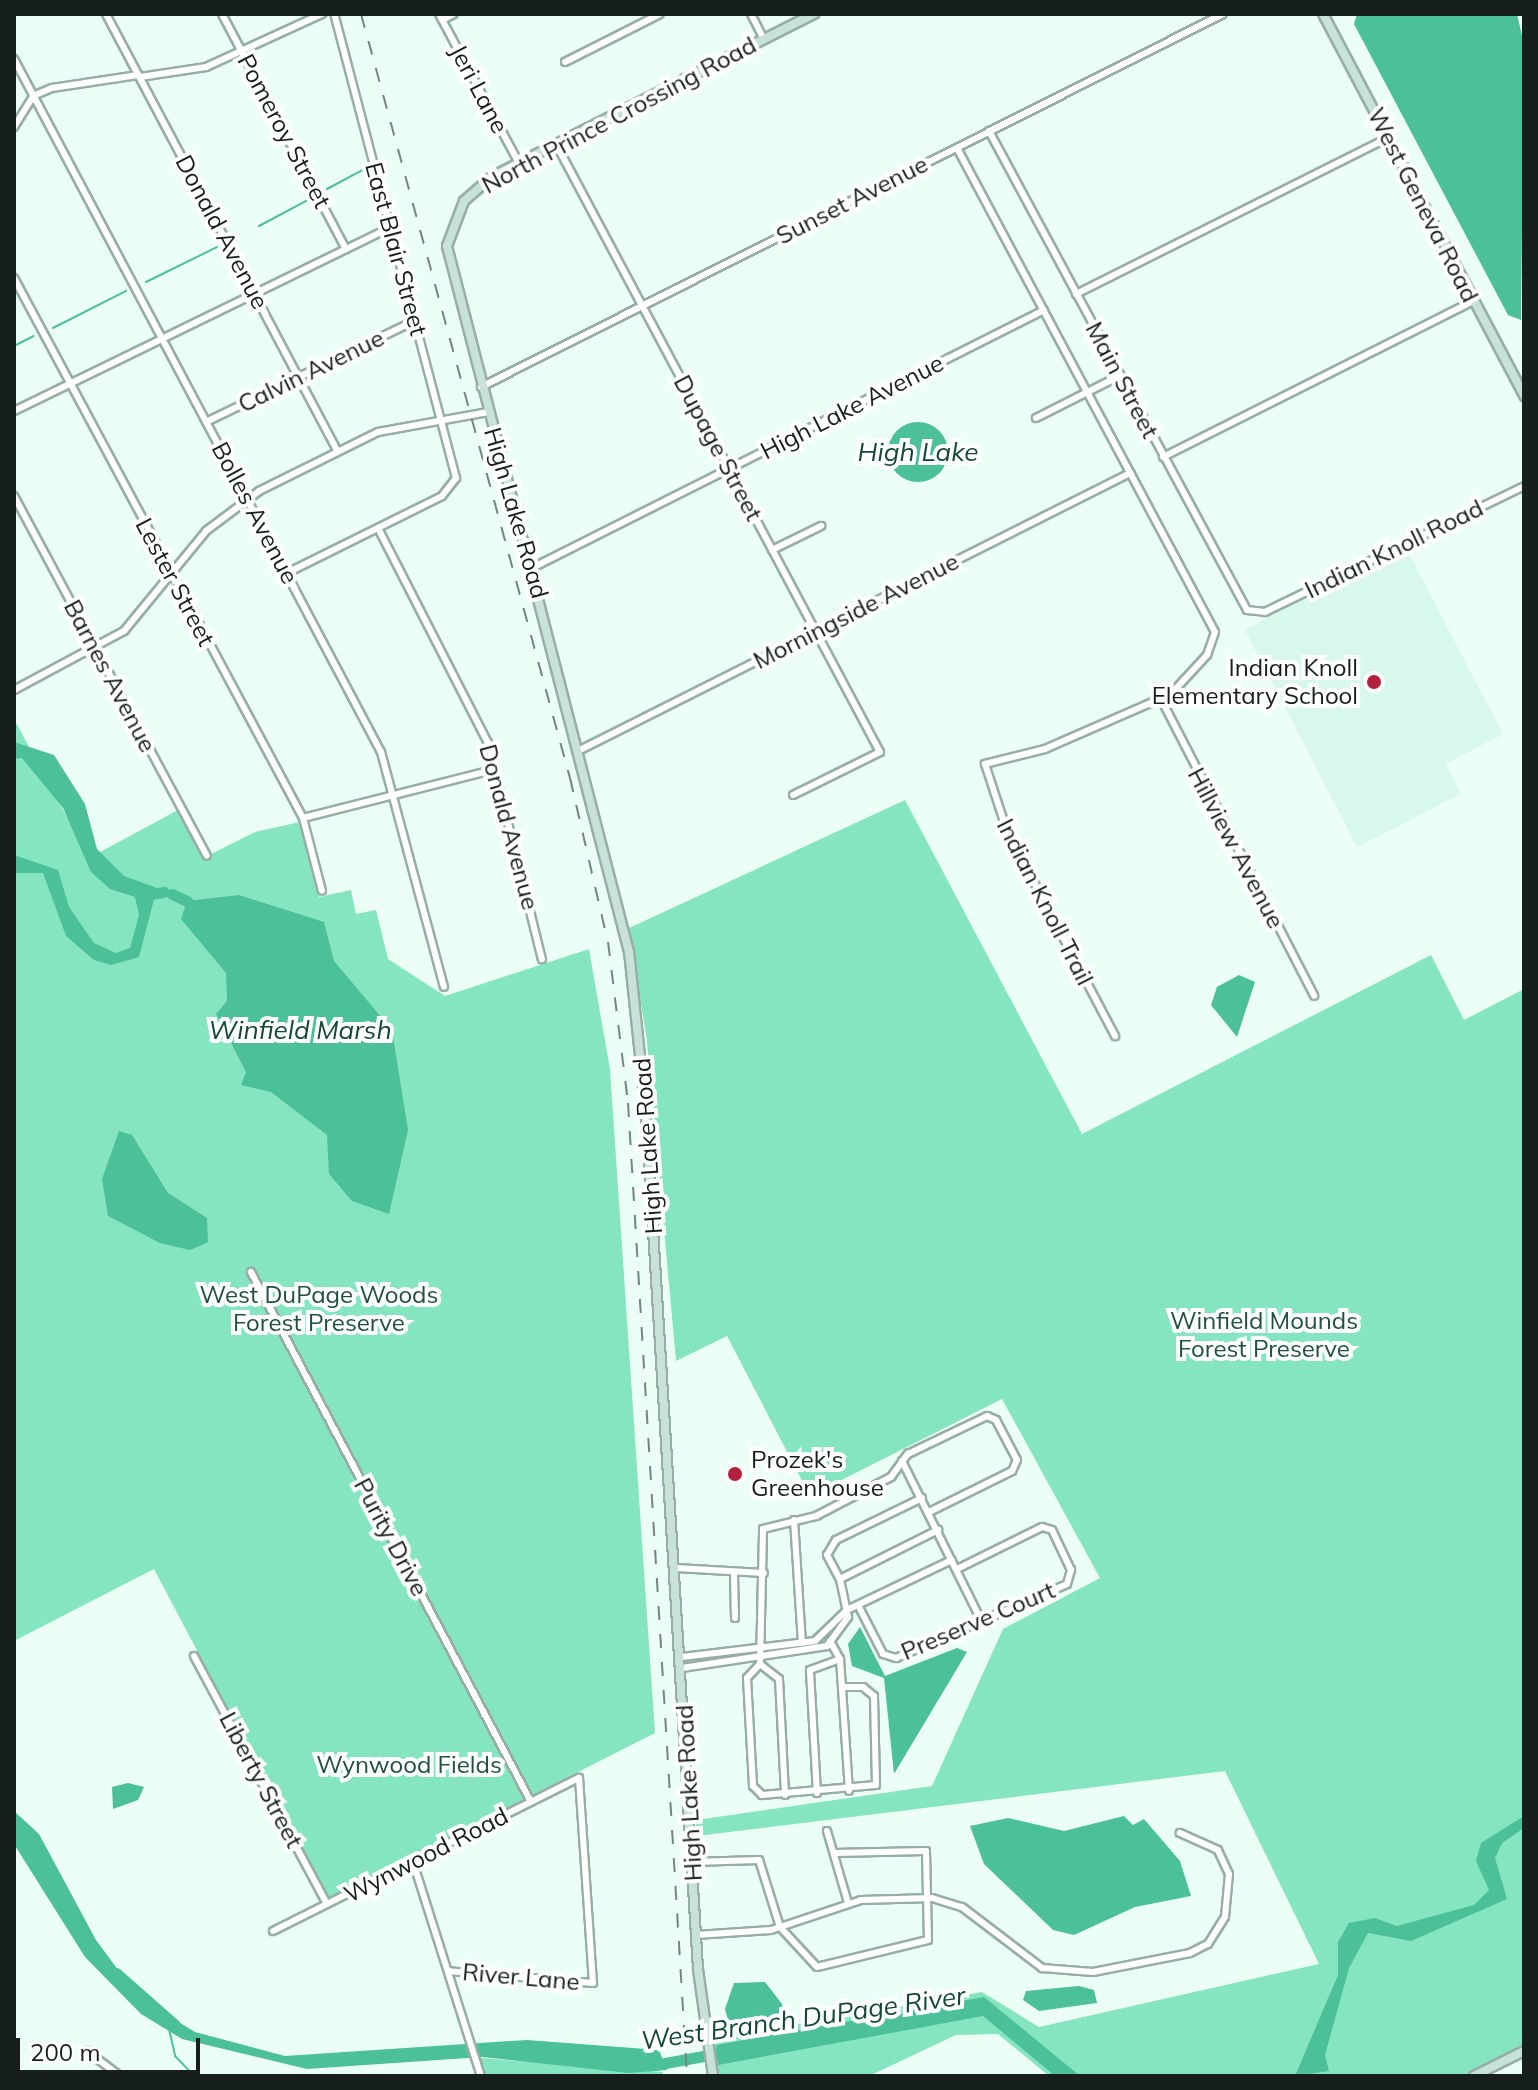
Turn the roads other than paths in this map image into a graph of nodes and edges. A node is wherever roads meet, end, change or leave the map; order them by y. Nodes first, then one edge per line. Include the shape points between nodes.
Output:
1 (106, 14) edge
2 (222, 14) edge
3 (322, 14) edge
4 (334, 14) edge
5 (454, 14) edge
6 (660, 14) edge
7 (751, 14) edge
8 (814, 14) edge
9 (1223, 14) edge
10 (1323, 14) edge
11 (440, 17) edge
12 (764, 39) junction
13 (242, 52) junction
14 (14, 59) edge
15 (565, 62) dead end
16 (139, 76) junction
17 (33, 96) junction
18 (14, 127) edge
19 (989, 131) junction
20 (1388, 138) junction
21 (556, 144) junction
22 (957, 148) junction
23 (519, 163) junction
24 (391, 227) junction
25 (448, 238) joint
26 (346, 249) junction
27 (14, 278) edge
28 (254, 294) junction
29 (1076, 294) junction
30 (1473, 301) junction
31 (642, 306) junction
32 (1044, 310) junction
33 (416, 320) junction
34 (162, 339) junction
35 (1119, 376) junction
36 (298, 377) junction
37 (70, 384) junction
38 (481, 387) junction
39 (1087, 392) junction
40 (1524, 396) edge
41 (14, 411) edge
42 (488, 412) junction
43 (1036, 418) dead end
44 (444, 421) junction
45 (206, 422) junction
46 (337, 450) junction
47 (1163, 457) junction
48 (729, 469) junction
49 (1130, 473) junction
50 (1524, 486) edge
51 (14, 496) edge
52 (247, 499) junction
53 (821, 526) dead end
54 (378, 528) junction
55 (772, 550) junction
56 (532, 568) junction
57 (287, 573) junction
58 (172, 576) junction
59 (1265, 612) joint
60 (815, 632) junction
61 (96, 649) junction
62 (14, 690) edge
63 (1161, 699) junction
64 (582, 749) junction
65 (496, 769) junction
66 (397, 794) junction
67 (793, 795) dead end
68 (303, 818) junction
69 (207, 856) dead end
70 (322, 891) dead end
71 (542, 959) dead end
72 (444, 987) dead end
73 (1314, 996) dead end
74 (1115, 1036) dead end
75 (251, 1272) dead end
76 (902, 1461) junction
77 (922, 1498) junction
78 (929, 1512) junction
79 (794, 1520) junction
80 (938, 1530) junction
81 (952, 1560) junction
82 (676, 1568) junction
83 (957, 1569) junction
84 (764, 1573) junction
85 (734, 1574) junction
86 (840, 1579) junction
87 (859, 1607) junction
88 (847, 1610) junction
89 (735, 1618) dead end
90 (983, 1624) junction
91 (826, 1635) junction
92 (802, 1643) junction
93 (831, 1643) junction
94 (759, 1645) junction
95 (759, 1654) junction
96 (194, 1656) dead end
97 (682, 1657) junction
98 (840, 1659) junction
99 (760, 1664) junction
100 (682, 1668) junction
101 (842, 1687) junction
102 (849, 1791) junction
103 (817, 1793) junction
104 (785, 1795) junction
105 (531, 1802) junction
106 (827, 1831) dead end
107 (1180, 1833) dead end
108 (834, 1853) junction
109 (413, 1862) junction
110 (692, 1862) junction
111 (932, 1898) junction
112 (848, 1903) junction
113 (327, 1904) junction
114 (780, 1927) junction
115 (273, 1931) dead end
116 (696, 1935) junction
117 (448, 1971) junction
118 (593, 1983) joint
119 (87, 2051) dead end
120 (1524, 2051) edge
121 (712, 2071) edge
122 (120, 2076) edge
123 (481, 2076) edge
124 (1474, 2076) edge

1 - 16 street, Donald Avenue
2 - 13 street, Pomeroy Street
3 - 13 street
4 - 24 street, East Blair Street
5 - 11 street
6 - 15 street
7 - 12 street
8 - 12 street, North Prince Crossing Road
9 - 19 street, Sunset Avenue
10 - 20 street, West Geneva Road
11 - 23 street, Jeri Lane
12 - 21 street, North Prince Crossing Road
13 - 16 street via 194,71
13 - 26 street, Pomeroy Street
14 - 17 street, Bolles Avenue
16 - 17 street via 92,77
16 - 28 street, Donald Avenue
17 - 18 street
17 - 34 street, Bolles Avenue
19 - 22 street, Sunset Avenue
19 - 29 street, Main Street
20 - 29 street
20 - 30 street, West Geneva Road
21 - 23 street, North Prince Crossing Road
21 - 31 street, Dupage Street
22 - 31 street, Sunset Avenue
22 - 32 street, Main Street
23 - 25 street, North Prince Crossing Road via 471,193
24 - 26 street
24 - 33 street, East Blair Street
25 - 38 street, High Lake Road via 449,274
26 - 28 street
27 - 37 street, Lester Street
28 - 34 street
28 - 36 street, Donald Avenue
29 - 35 street, Main Street
30 - 40 street, West Geneva Road
30 - 47 street
31 - 38 street, Sunset Avenue
31 - 48 street, Dupage Street
32 - 39 street, Main Street
32 - 48 street, High Lake Avenue
33 - 36 street, Calvin Avenue
33 - 44 street, East Blair Street
34 - 37 street
34 - 45 street, Bolles Avenue
35 - 39 street
35 - 47 street, Main Street
36 - 45 street, Calvin Avenue
36 - 46 street, Donald Avenue
37 - 41 street
37 - 58 street, Lester Street
38 - 42 street, High Lake Road
39 - 43 street
39 - 49 street, Main Street
42 - 44 street
42 - 56 street, High Lake Road
44 - 46 street via 389,429
44 - 54 street, East Blair Street via 455,484
45 - 52 street, Bolles Avenue
46 - 52 street
47 - 59 street, Main Street via 1239,602
48 - 55 street, Dupage Street
48 - 56 street, High Lake Avenue
49 - 60 street, Morningside Avenue
49 - 63 street, Main Street via 1215,632 1189,678
50 - 59 street, Indian Knoll Road
51 - 61 street, Barnes Avenue
52 - 57 street, Bolles Avenue
52 - 58 street via 206,531
53 - 55 street
54 - 57 street
54 - 65 street, Donald Avenue via 468,696
55 - 60 street, Dupage Street
56 - 64 street, High Lake Road
57 - 66 street, Bolles Avenue
58 - 61 street via 138,619
58 - 68 street, Lester Street
60 - 64 street, Morningside Avenue
60 - 67 street, Dupage Street via 880,752
61 - 62 street
61 - 69 street, Barnes Avenue
63 - 73 street, Hillview Avenue
63 - 74 street, Indian Knoll Trail via 1045,749 985,764 1007,831
64 - 82 street, High Lake Road via 637,1011
65 - 66 street
65 - 71 street, Donald Avenue
66 - 68 street
66 - 72 street, Bolles Avenue
68 - 70 street, Lester Street
75 - 105 street, Purity Drive
76 - 77 street
76 - 78 street via 987,1416 996,1420 1017,1460 1012,1471
76 - 79 street via 891,1477
77 - 78 street
77 - 86 street via 836,1540 827,1555
78 - 80 street
79 - 84 street via 763,1529
79 - 92 street
80 - 81 street
80 - 86 street
81 - 83 street
81 - 87 street
82 - 85 street
82 - 97 street, High Lake Road
83 - 90 street
83 - 90 street, Preserve Court via 1042,1527 1052,1530 1071,1570 1067,1584
84 - 85 street
84 - 94 street
85 - 89 street
86 - 88 street
87 - 88 street
87 - 90 street, Preserve Court via 883,1654 896,1658 969,1622
88 - 91 street
88 - 93 street
91 - 92 street
91 - 93 street
92 - 94 street
93 - 95 street
93 - 98 street
94 - 95 street
94 - 97 street
95 - 99 street
95 - 100 street
96 - 113 street, Liberty Street
97 - 100 street, High Lake Road
98 - 101 street
98 - 103 street via 810,1670
99 - 104 street via 779,1679
99 - 104 street via 747,1678 753,1786 762,1795
100 - 110 street, High Lake Road
101 - 102 street
101 - 102 street via 863,1687 875,1700 878,1781
102 - 103 street
103 - 104 street
105 - 109 street, Wynwood Road
105 - 118 street, Wynwood Road via 579,1778
106 - 108 street
107 - 111 street via 1218,1850 1229,1874 1225,1917 1208,1944 1190,1953 1089,1973 1042,1968 962,1907
108 - 111 street via 920,1848 929,1858
108 - 112 street
109 - 113 street, Wynwood Road
109 - 117 street
110 - 114 street via 759,1860
110 - 116 street, High Lake Road
111 - 112 street
111 - 114 street via 924,1943 817,1967
112 - 114 street
113 - 115 street, Wynwood Road
114 - 116 street
116 - 121 street, High Lake Road
117 - 118 street, River Lane
117 - 123 street
119 - 122 street
120 - 124 street

